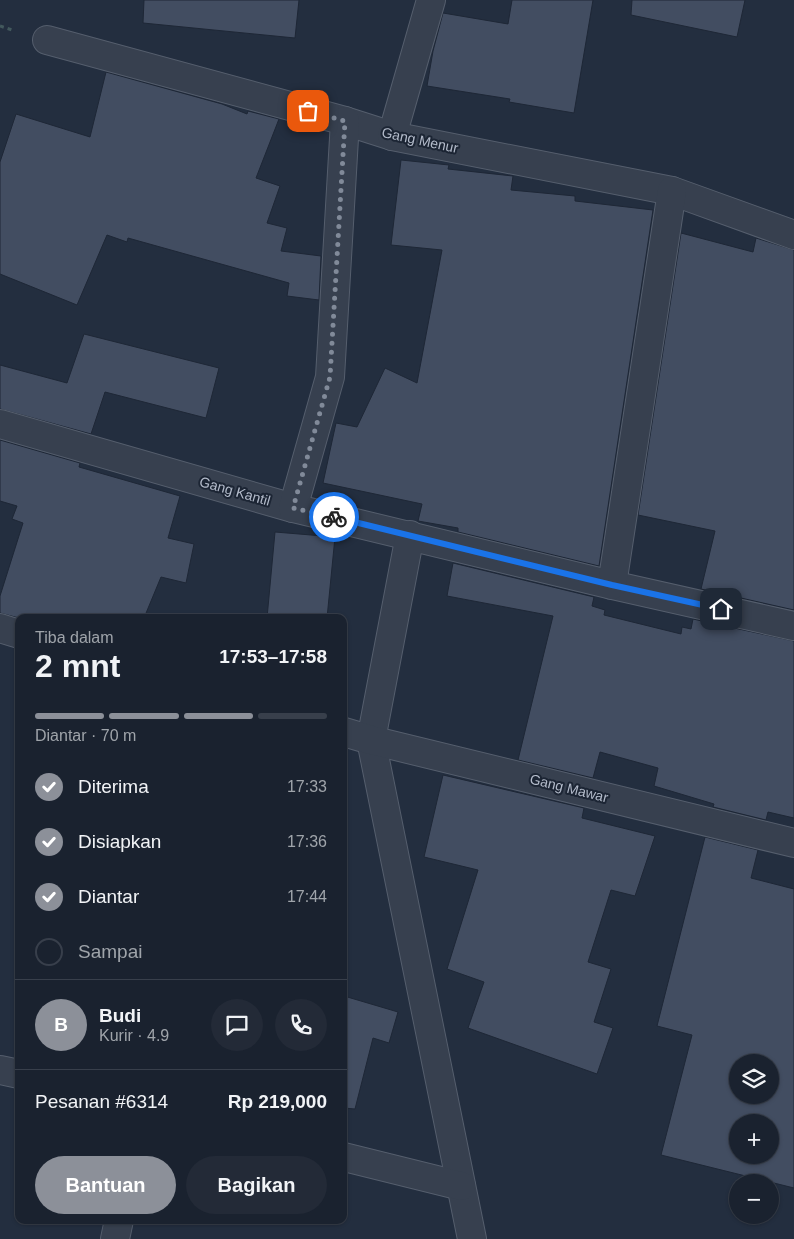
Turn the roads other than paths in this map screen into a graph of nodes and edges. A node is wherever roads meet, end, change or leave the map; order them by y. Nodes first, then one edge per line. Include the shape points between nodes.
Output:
1 (430, 0) edge
2 (47, 40) dead end
3 (345, 121) junction
4 (392, 136) junction
5 (672, 191) junction
6 (794, 235) edge
7 (0, 424) edge
8 (293, 508) junction
9 (410, 535) junction
10 (612, 585) junction
11 (794, 626) edge
12 (0, 628) edge
13 (15, 633) edge
14 (347, 733) edge
15 (371, 740) junction
16 (794, 843) edge
17 (0, 1070) edge
18 (15, 1073) edge
19 (347, 1158) edge
20 (461, 1186) junction
21 (118, 1224) edge
22 (115, 1239) edge
23 (472, 1239) edge

1 - 4 street
2 - 3 street, Gang Menur
3 - 4 street, Gang Menur
3 - 8 street via 330,377
4 - 5 street, Gang Menur
5 - 6 street, Gang Menur
5 - 10 street
7 - 8 street, Gang Kantil
8 - 9 street, Gang Kantil
9 - 10 street, Gang Kantil
9 - 15 street
10 - 11 street, Gang Kantil
12 - 13 street
14 - 15 street, Gang Mawar
15 - 16 street, Gang Mawar
15 - 20 street
17 - 18 street
19 - 20 street
20 - 23 street
21 - 22 street

